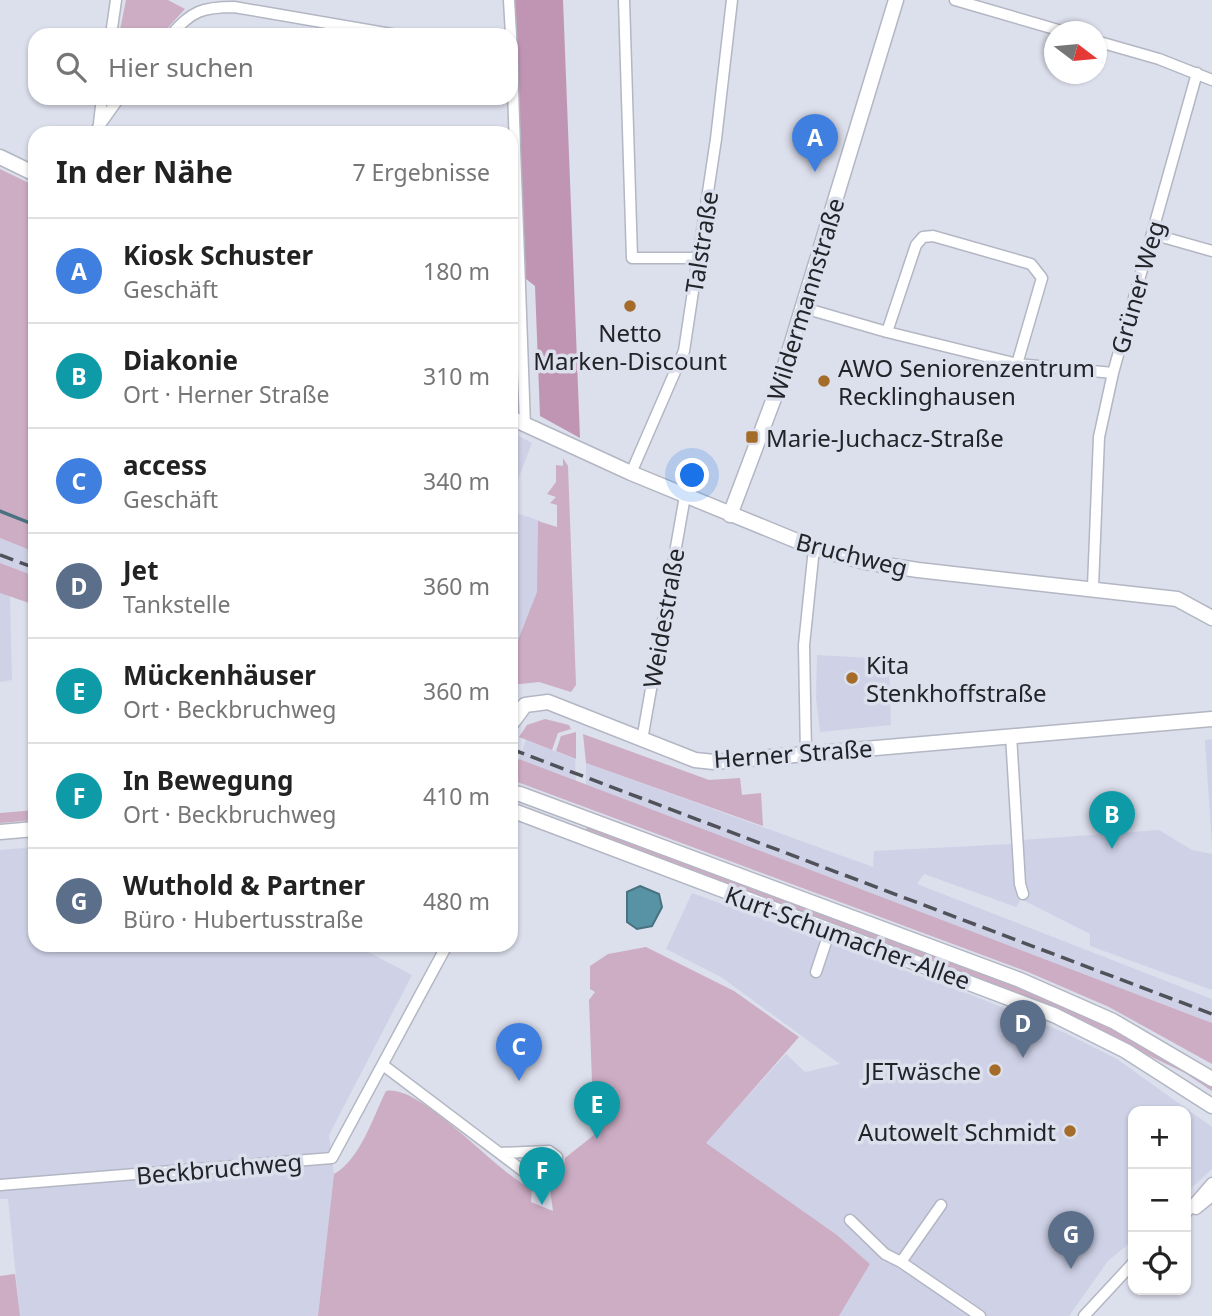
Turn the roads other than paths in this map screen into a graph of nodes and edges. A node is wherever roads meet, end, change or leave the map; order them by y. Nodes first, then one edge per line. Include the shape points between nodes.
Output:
1 (116, 0) edge
2 (509, 0) edge
3 (624, 0) edge
4 (732, 0) edge
5 (896, 0) edge
6 (955, 0) edge
7 (1044, 26) edge
8 (112, 28) edge
9 (177, 28) edge
10 (356, 28) edge
11 (511, 28) edge
12 (1107, 44) edge
13 (1197, 74) junction
14 (1212, 80) edge
15 (101, 105) edge
16 (114, 105) edge
17 (514, 105) edge
18 (96, 126) edge
19 (98, 126) edge
20 (514, 126) edge
21 (0, 157) edge
22 (28, 171) edge
23 (518, 226) edge
24 (1152, 234) junction
25 (1212, 251) edge
26 (699, 258) junction
27 (804, 308) junction
28 (887, 332) junction
29 (1017, 364) junction
30 (1113, 373) junction
31 (518, 422) edge
32 (525, 426) junction
33 (631, 473) junction
34 (685, 496) junction
35 (730, 515) junction
36 (814, 548) junction
37 (1093, 587) junction
38 (1212, 618) edge
39 (518, 714) edge
40 (1212, 719) edge
41 (1011, 735) junction
42 (642, 740) junction
43 (806, 754) junction
44 (518, 796) edge
45 (518, 813) edge
46 (28, 830) edge
47 (0, 832) edge
48 (1023, 894) dead end
49 (830, 930) junction
50 (443, 952) edge
51 (816, 972) dead end
52 (383, 1065) junction
53 (1212, 1079) edge
54 (1212, 1106) edge
55 (500, 1153) junction
56 (1212, 1183) edge
57 (0, 1185) edge
58 (1212, 1196) edge
59 (941, 1205) dead end
60 (1191, 1209) edge
61 (1191, 1211) edge
62 (850, 1220) dead end
63 (901, 1262) junction
64 (1128, 1269) edge
65 (980, 1316) edge
66 (1084, 1316) edge

1 - 8 street
2 - 11 street
3 - 26 street via 632,258
4 - 26 street, Talstraße
5 - 27 main road, Wildermannstraße
6 - 7 street
9 - 10 street via 207,7 234,7
12 - 13 street
13 - 14 street
13 - 24 street, Grüner Weg
15 - 18 street
16 - 19 street
17 - 20 street
21 - 22 main road
23 - 32 street
24 - 25 street
24 - 30 street, Grüner Weg
26 - 33 street, Talstraße via 684,351
27 - 28 street
27 - 35 main road, Wildermannstraße
28 - 29 street
28 - 29 street via 916,245 923,237 933,236 1031,264 1042,278
29 - 30 street
30 - 37 street, Grüner Weg via 1099,437
31 - 32 main road, Bruchweg
32 - 33 main road, Bruchweg
33 - 34 main road, Bruchweg
34 - 35 main road, Bruchweg
34 - 42 street, Weidestraße
35 - 36 main road, Bruchweg
36 - 37 main road, Bruchweg via 918,570
36 - 43 street via 804,645
37 - 38 main road, Bruchweg via 1178,599
39 - 42 main road, Herner Straße via 524,705 548,702
40 - 41 main road, Herner Straße
41 - 43 main road, Herner Straße
41 - 48 street
42 - 43 main road, Herner Straße via 695,760 714,762
44 - 53 main road, Kurt-Schumacher-Allee via 1020,981 1113,1021
45 - 49 main road, Kurt-Schumacher-Allee
46 - 47 main road
49 - 51 street
49 - 54 main road, Kurt-Schumacher-Allee via 1054,1014 1126,1051
50 - 52 street, Beckbruchweg
52 - 55 street
52 - 57 street, Beckbruchweg via 332,1158
55 - 55 street via 540,1181 551,1177 557,1166 549,1151
56 - 60 street
58 - 61 street
59 - 63 street
62 - 63 street via 885,1254
63 - 65 street
64 - 66 street

